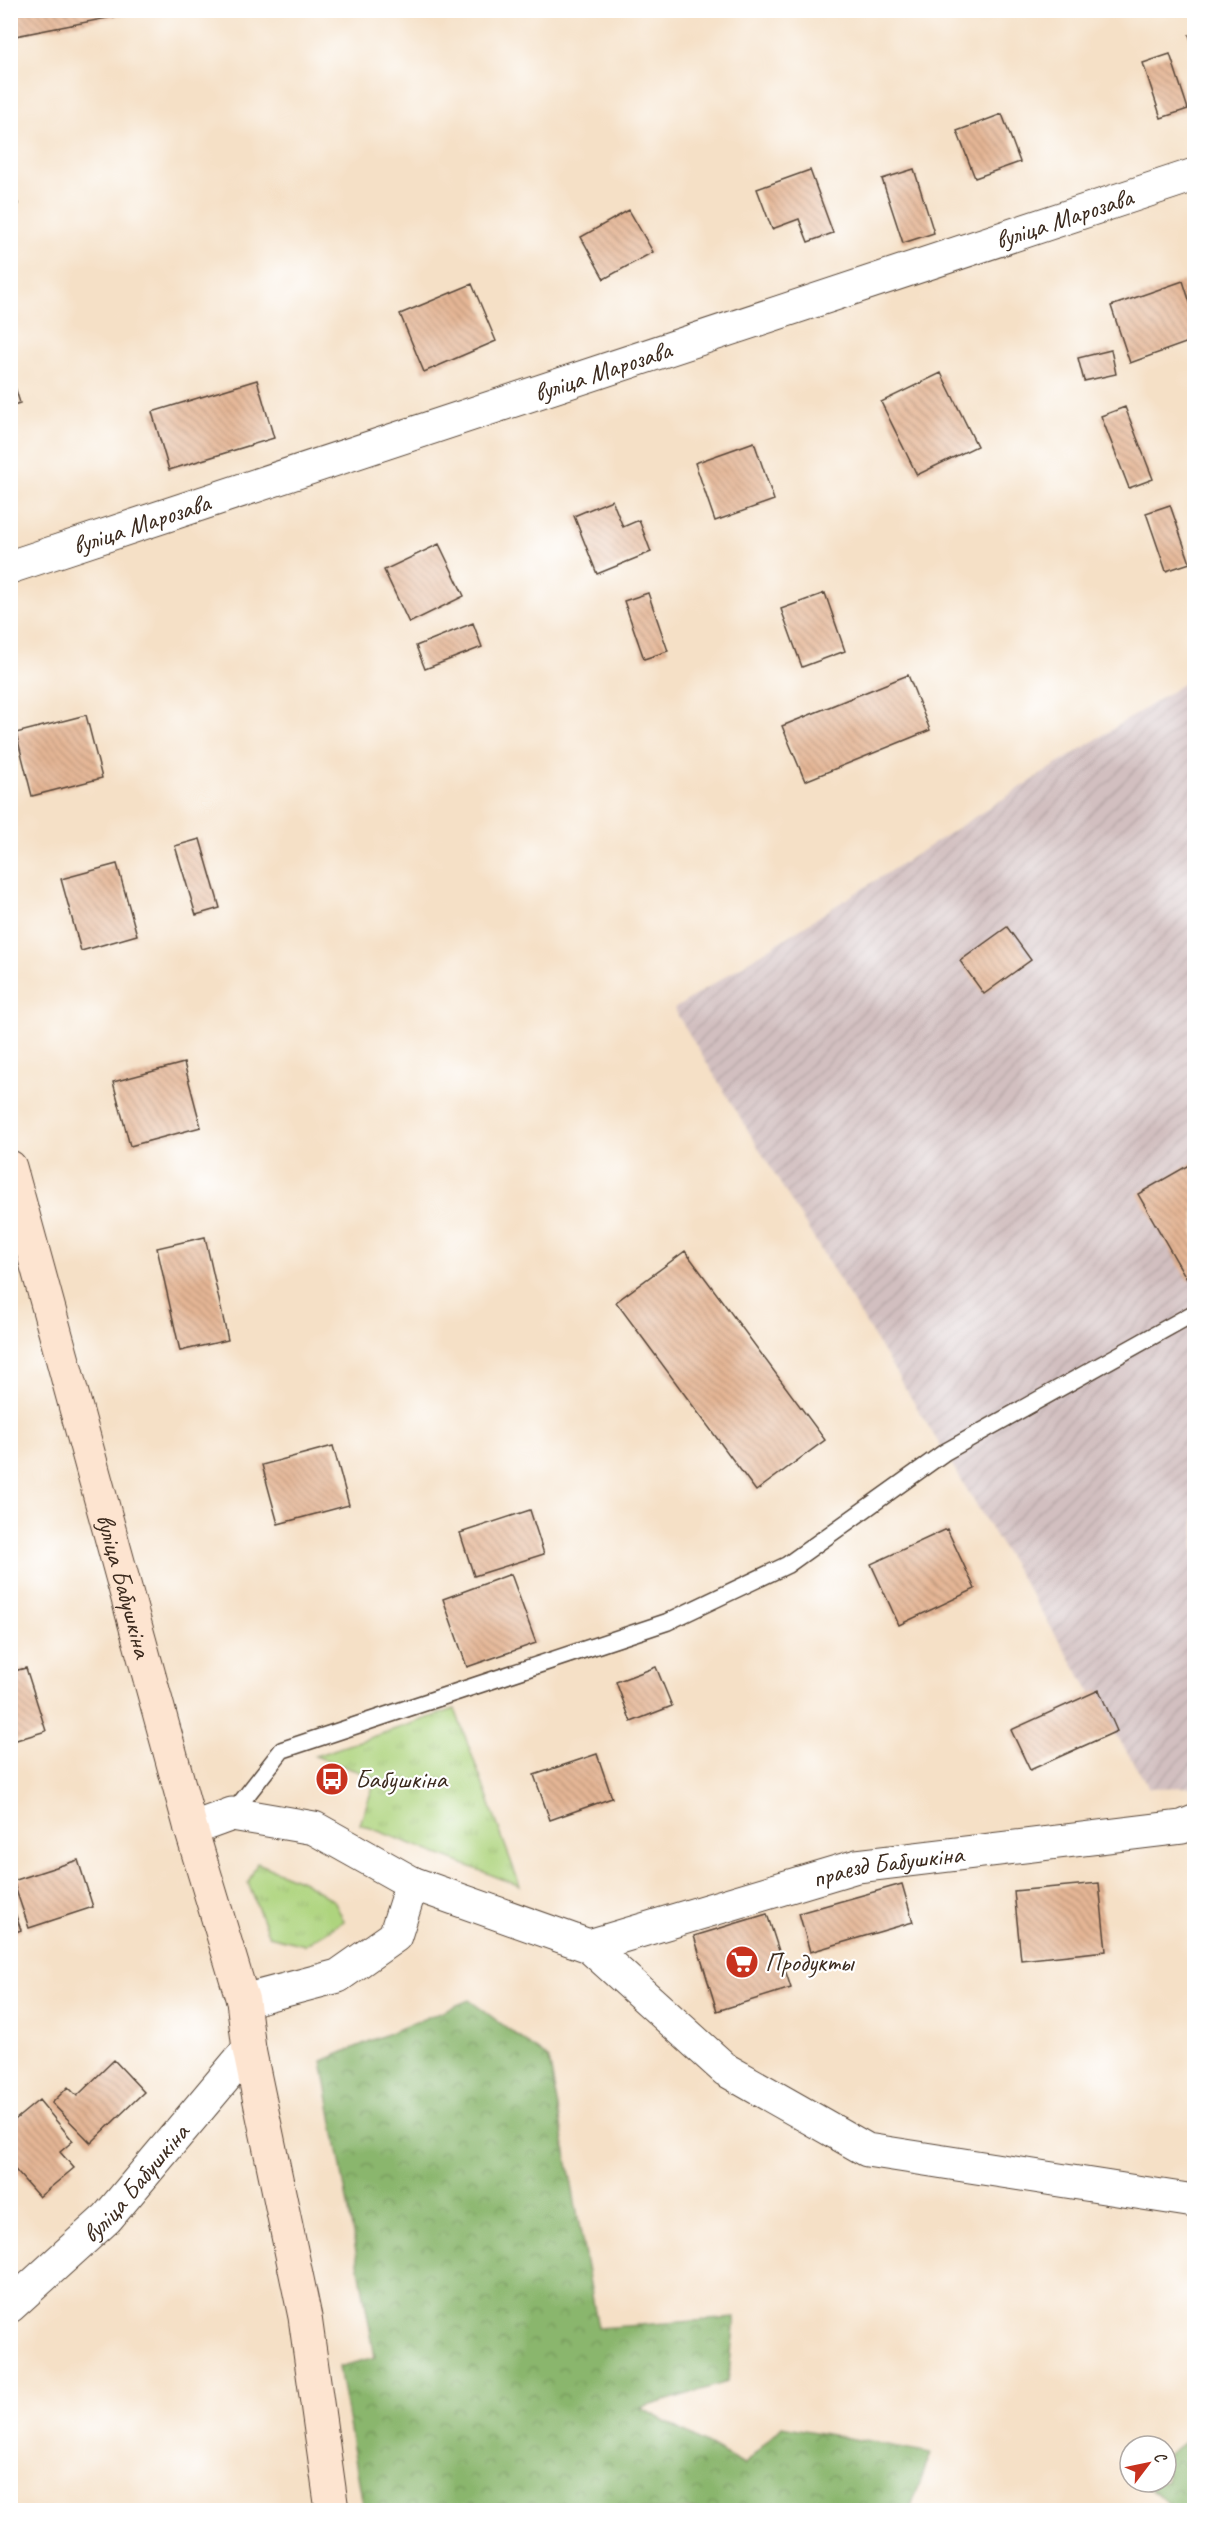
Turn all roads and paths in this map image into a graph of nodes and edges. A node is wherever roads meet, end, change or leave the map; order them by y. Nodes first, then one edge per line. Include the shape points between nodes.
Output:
1 (1194, 175) edge
2 (10, 567) edge
3 (10, 1167) edge
4 (1194, 1313) edge
5 (232, 1814) junction
6 (1194, 1822) edge
7 (191, 1829) junction
8 (412, 1883) junction
9 (589, 1946) junction
10 (243, 2001) junction
11 (249, 2049) junction
12 (1194, 2200) edge
13 (14, 2294) edge
14 (332, 2511) edge

1 - 2 street, вуліца Марозава
3 - 7 street, вуліца Бабушкіна
4 - 5 lane via 945,1452 787,1565 668,1622 282,1750
5 - 7 street
5 - 8 street via 314,1828
6 - 9 street, праезд Бабушкіна via 1182,1827 857,1866
7 - 10 street, вуліца Бабушкіна
8 - 9 street
8 - 10 street via 395,1936 338,1977
9 - 12 street via 726,2070 867,2150
10 - 11 street, вуліца Бабушкіна
11 - 13 street, вуліца Бабушкіна via 107,2218
11 - 14 street, вуліца Бабушкіна via 305,2318

